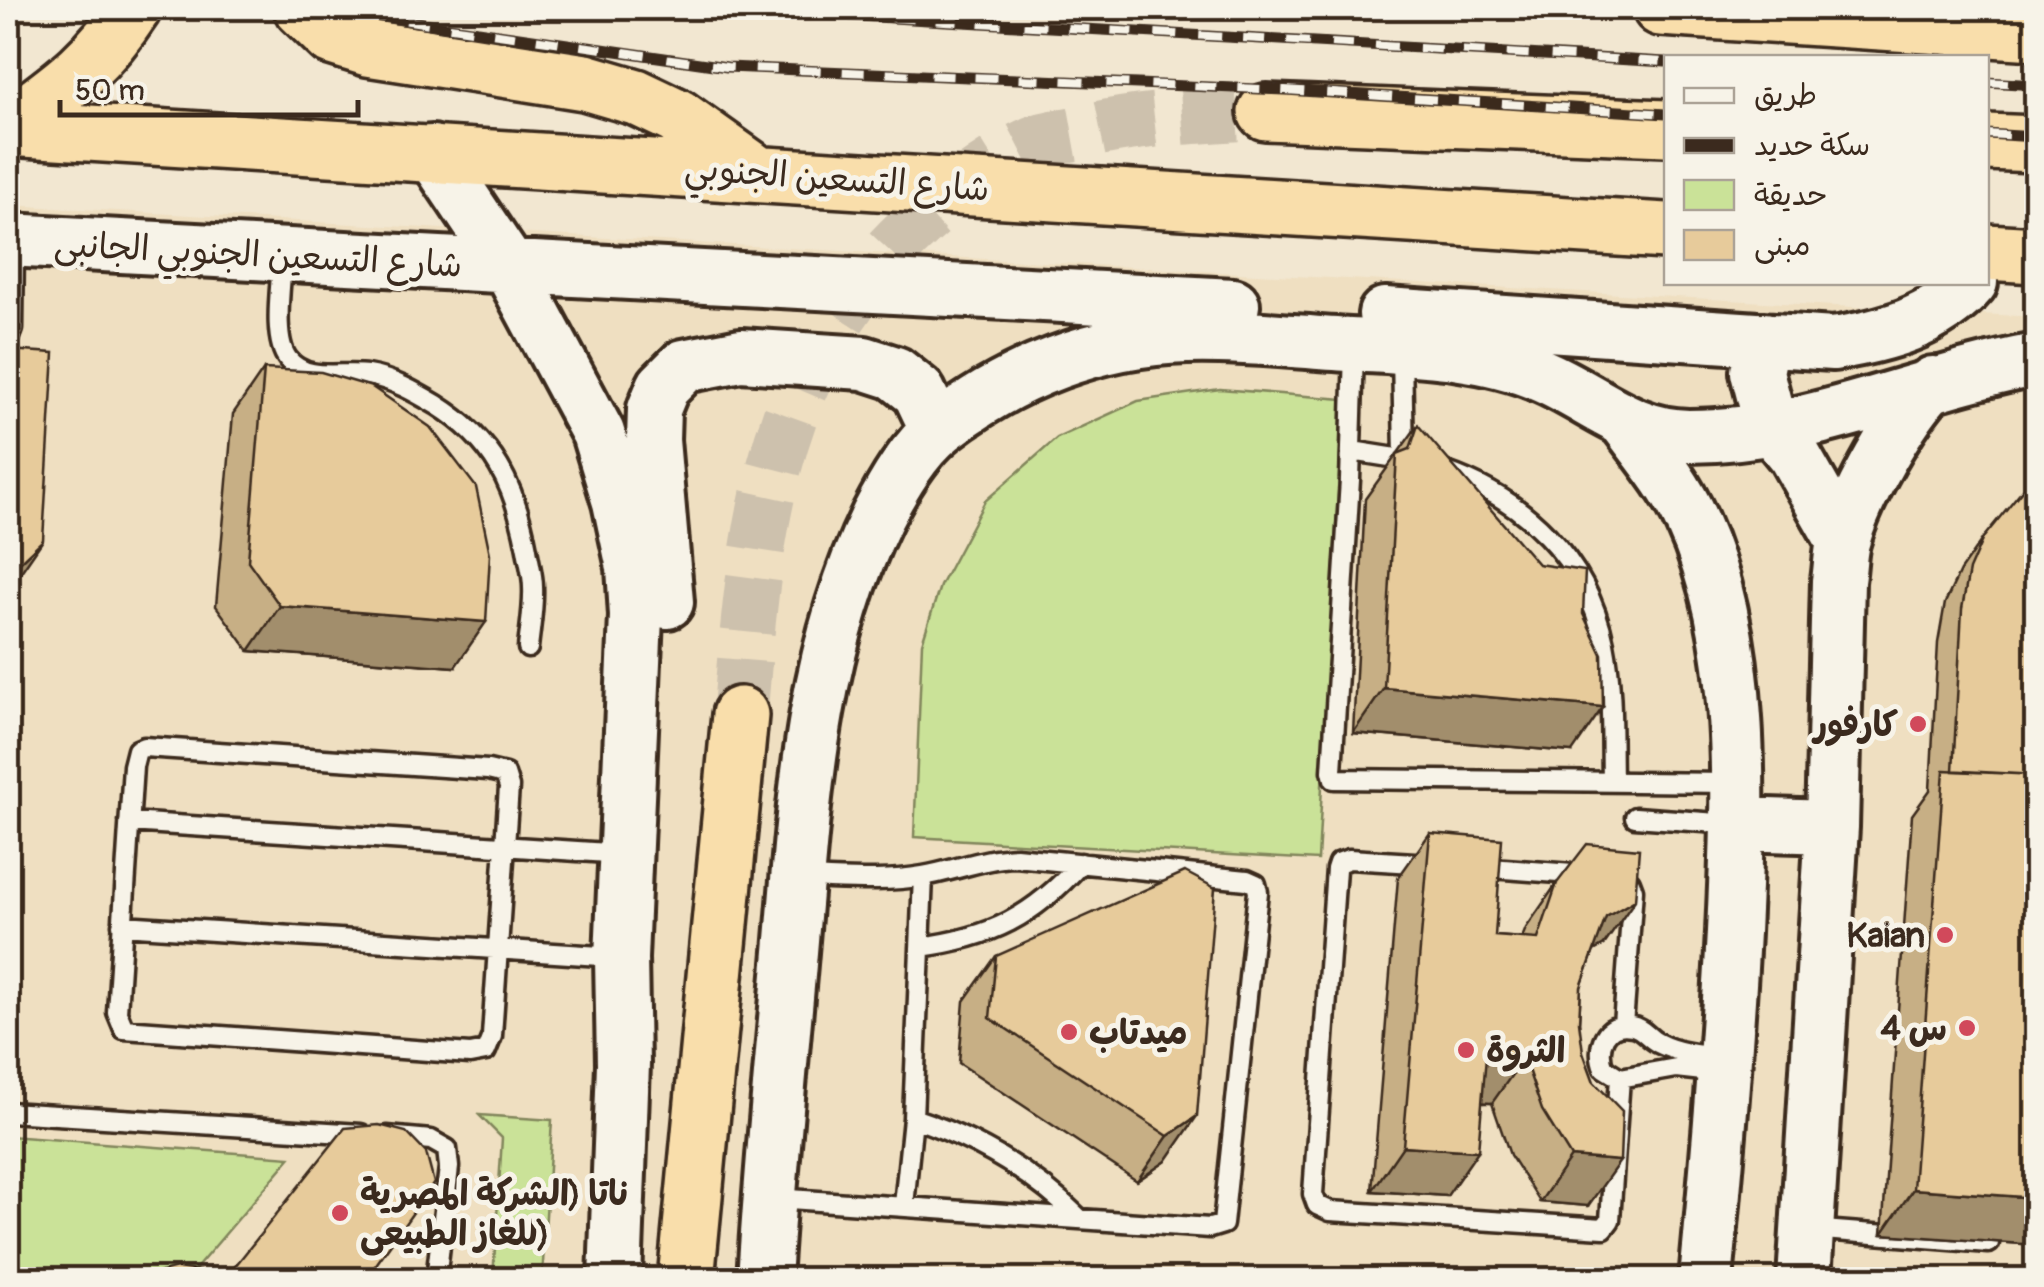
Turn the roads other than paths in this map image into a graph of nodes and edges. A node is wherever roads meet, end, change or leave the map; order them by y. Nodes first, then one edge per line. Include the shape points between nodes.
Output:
1 (133, 8) edge
2 (302, 8) edge
3 (1661, 8) edge
4 (2036, 32) edge
5 (1266, 112) tunnel mouth
6 (8, 127) edge
7 (1664, 128) edge
8 (1989, 142) edge
9 (2036, 144) edge
10 (432, 152) junction
11 (756, 173) junction
12 (1664, 231) edge
13 (11, 240) edge
14 (282, 255) junction
15 (509, 267) junction
16 (1967, 285) edge
17 (1370, 336) junction
18 (1764, 339) junction
19 (8, 342) edge
20 (2036, 360) edge
21 (1933, 383) junction
22 (1625, 421) junction
23 (1772, 428) junction
24 (937, 430) junction
25 (1352, 451) junction
26 (1404, 457) junction
27 (1843, 542) junction
28 (528, 648) dead end
29 (740, 716) tunnel mouth
30 (1612, 781) junction
31 (1738, 803) junction
32 (1636, 817) dead end
33 (130, 822) junction
34 (1832, 827) junction
35 (505, 847) junction
36 (626, 854) junction
37 (1081, 863) junction
38 (923, 876) junction
39 (798, 878) junction
40 (122, 926) junction
41 (920, 947) junction
42 (498, 949) junction
43 (622, 958) junction
44 (1623, 1025) junction
45 (623, 1064) junction
46 (1725, 1066) junction
47 (1620, 1078) junction
48 (8, 1112) edge
49 (913, 1118) junction
50 (769, 1198) junction
51 (904, 1206) junction
52 (1080, 1219) junction
53 (1806, 1228) junction
54 (1989, 1243) edge
55 (436, 1280) edge
56 (615, 1280) edge
57 (686, 1280) edge
58 (764, 1280) edge
59 (1706, 1280) edge
60 (1804, 1280) edge

1 - 6 highway via 109,45
2 - 11 highway via 332,36 368,48 585,82 636,98 676,116
3 - 4 highway
5 - 7 highway
6 - 10 highway, شارع التسعين الجنوبي
8 - 9 highway
10 - 11 highway, شارع التسعين الجنوبي
10 - 15 street
11 - 12 highway, شارع التسعين الجنوبي
13 - 14 street, شارع التسعين الجنوبي الجانبى
13 - 19 lane
14 - 15 street, شارع التسعين الجنوبي الجانبى
14 - 28 lane via 279,340 286,356 309,373 366,375 408,387 483,441 506,474 534,586
15 - 17 street, شارع التسعين الجنوبي الجانبى
15 - 36 street via 598,433 633,566
16 - 18 street via 1926,318 1881,336 1832,344
17 - 18 street
17 - 22 street via 1511,364
17 - 24 street via 1136,341 1081,353 1028,375
17 - 25 lane
17 - 26 lane
18 - 23 street via 1757,372
20 - 21 street
21 - 23 street
21 - 27 street via 1893,437
22 - 23 street via 1690,436
22 - 31 street via 1692,520 1713,579 1726,642
23 - 27 street
24 - 39 street via 894,484 858,556 832,632
24 - 45 street via 919,392 864,363 725,356 684,366 662,387 653,440 666,580 665,702 648,962
25 - 26 lane
25 - 30 lane via 1334,779
26 - 30 lane via 1469,480 1524,511 1564,552 1604,642
27 - 34 street
29 - 57 highway
30 - 31 lane
31 - 32 lane
31 - 34 street
31 - 46 street
33 - 35 lane
33 - 35 lane via 137,750 152,747 499,771 508,779
33 - 40 lane
34 - 53 street
35 - 36 lane
35 - 42 lane
36 - 43 street
37 - 38 lane via 1000,857
37 - 41 lane via 1026,914 993,931
37 - 52 lane via 1247,880 1258,892 1223,1224
38 - 39 lane
38 - 41 lane
39 - 50 street
40 - 42 lane
40 - 42 lane via 117,1012 124,1029 470,1054 490,1046
41 - 49 lane
42 - 43 lane
43 - 45 street
44 - 46 lane
44 - 47 lane via 1606,1033 1599,1050 1604,1068
44 - 47 lane via 1629,881 1349,858 1338,863 1317,1205 1604,1228 1610,1220
45 - 56 street
46 - 47 lane
46 - 59 street
48 - 55 lane via 440,1142 450,1158
49 - 51 lane
49 - 52 lane via 1008,1161
50 - 51 lane
50 - 58 street
51 - 52 lane
53 - 54 lane
53 - 60 street

